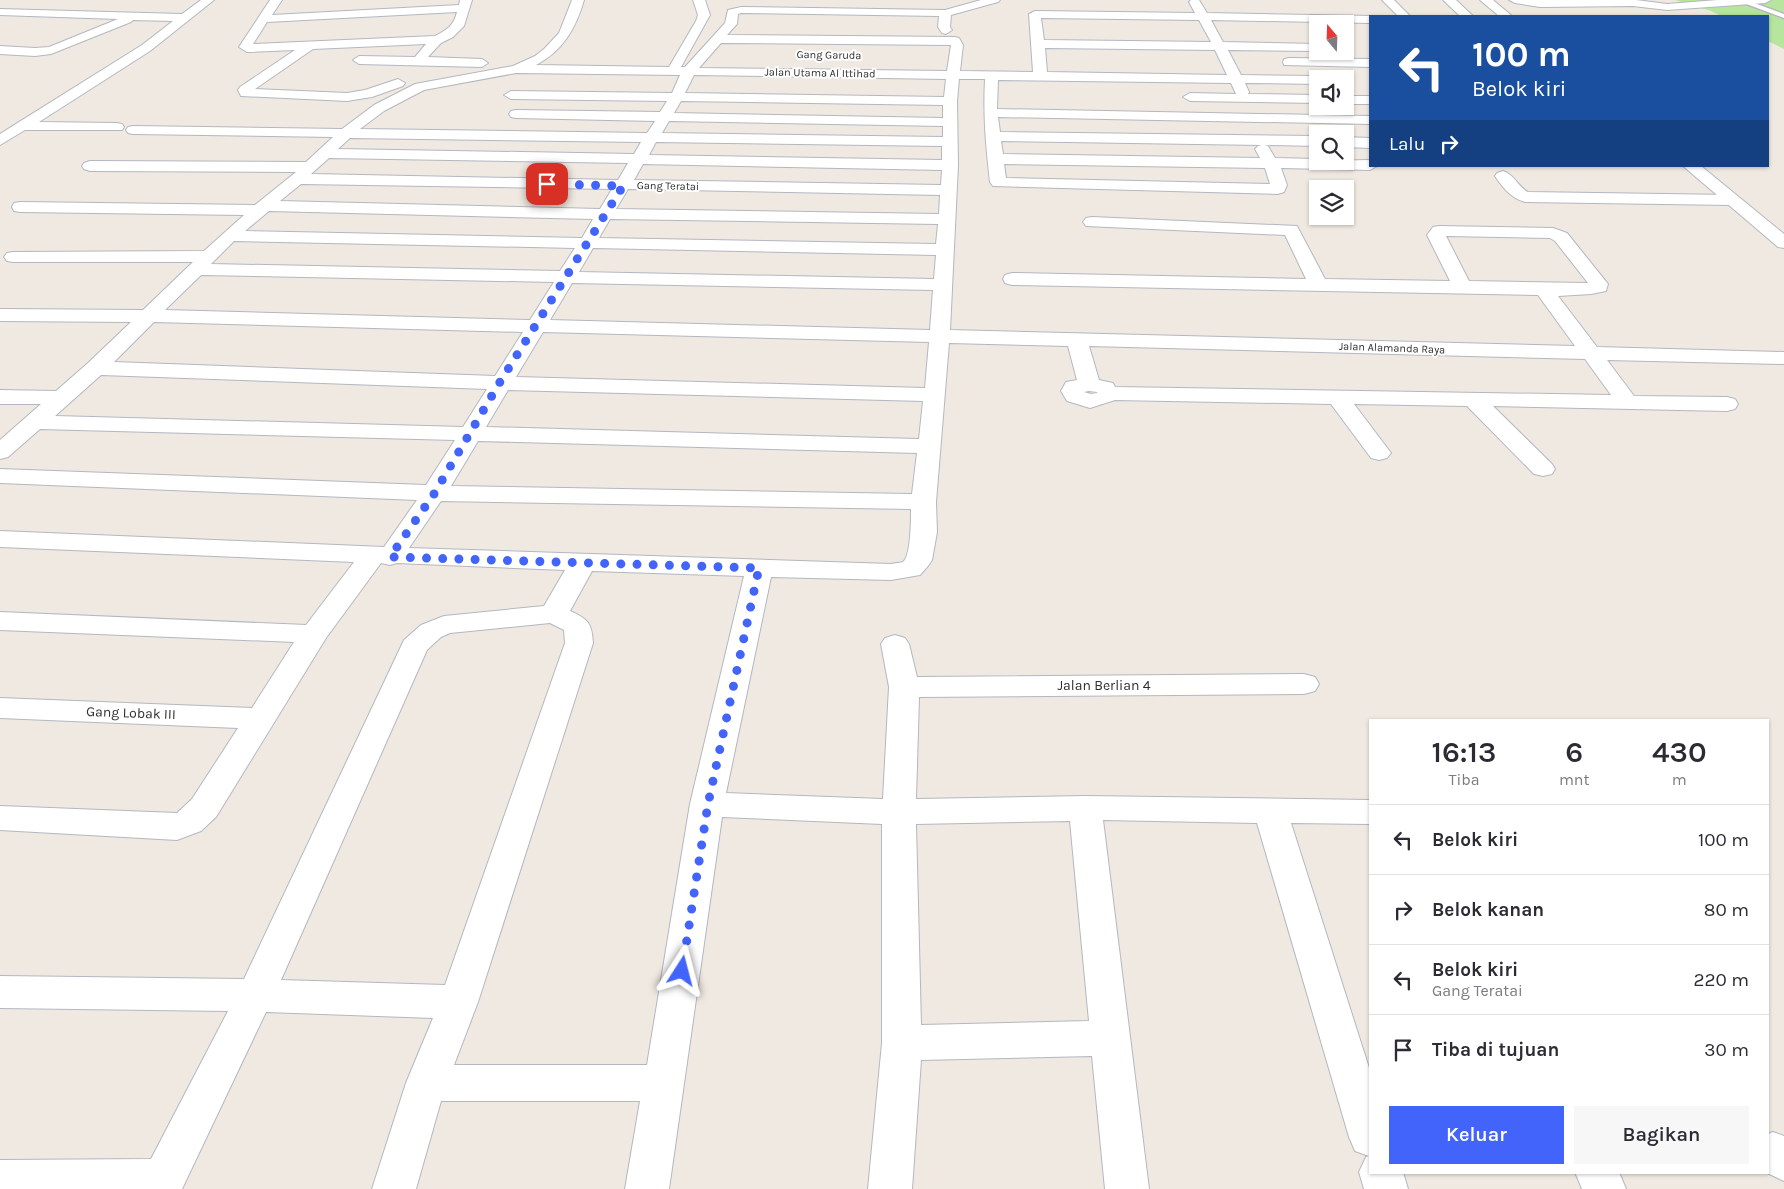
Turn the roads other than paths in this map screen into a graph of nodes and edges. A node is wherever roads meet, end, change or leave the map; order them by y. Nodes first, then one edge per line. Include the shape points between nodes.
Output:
1 (276, 0) edge
2 (578, 0) edge
3 (699, 0) edge
4 (857, 0) edge
5 (875, 0) edge
6 (989, 0) edge
7 (1087, 0) edge
8 (1195, 0) edge
9 (1388, 0) edge
10 (1449, 0) edge
11 (1486, 0) edge
12 (1515, 0) edge
13 (1765, 0) edge
14 (1742, 1) edge
15 (205, 2) edge
16 (45, 3) dead end
17 (185, 3) dead end
18 (465, 4) edge
19 (105, 5) dead end
20 (1328, 6) dead end
21 (0, 12) edge
22 (851, 12) junction
23 (953, 12) junction
24 (20, 13) junction
25 (82, 14) junction
26 (1091, 15) junction
27 (1336, 15) edge
28 (1403, 15) edge
29 (1465, 15) edge
30 (1505, 15) edge
31 (1203, 16) junction
32 (1309, 16) edge
33 (1784, 16) edge
34 (132, 18) junction
35 (185, 18) junction
36 (1354, 18) edge
37 (263, 19) junction
38 (1369, 19) edge
39 (0, 21) edge
40 (1205, 31) junction
41 (1229, 31) dead end
42 (728, 35) junction
43 (58, 36) dead end
44 (88, 37) junction
45 (437, 40) junction
46 (1038, 44) junction
47 (1219, 46) junction
48 (1309, 47) edge
49 (0, 50) edge
50 (949, 52) junction
51 (309, 53) junction
52 (348, 60) dead end
53 (418, 61) junction
54 (1208, 61) dead end
55 (1228, 62) junction
56 (1247, 62) dead end
57 (1275, 62) dead end
58 (1369, 63) edge
59 (516, 69) junction
60 (673, 71) junction
61 (689, 71) junction
62 (986, 76) junction
63 (1040, 76) junction
64 (1236, 79) junction
65 (1309, 80) edge
66 (511, 95) dead end
67 (677, 96) junction
68 (1176, 97) dead end
69 (1244, 98) junction
70 (1309, 99) edge
71 (1354, 100) edge
72 (1369, 100) edge
73 (950, 101) junction
74 (990, 113) junction
75 (516, 114) dead end
76 (664, 116) junction
77 (1252, 118) junction
78 (1369, 120) edge
79 (21, 126) junction
80 (117, 127) dead end
81 (133, 130) dead end
82 (347, 132) junction
83 (949, 132) junction
84 (992, 136) junction
85 (652, 137) junction
86 (0, 140) edge
87 (1259, 140) junction
88 (1309, 141) edge
89 (1354, 142) edge
90 (1369, 143) edge
91 (324, 153) junction
92 (639, 159) junction
93 (996, 159) junction
94 (1270, 163) junction
95 (950, 165) junction
96 (1369, 165) edge
97 (90, 166) dead end
98 (1692, 167) edge
99 (302, 173) junction
100 (1503, 176) dead end
101 (623, 186) junction
102 (948, 190) junction
103 (1731, 200) junction
104 (20, 207) dead end
105 (260, 208) junction
106 (606, 214) junction
107 (947, 219) junction
108 (1092, 222) dead end
109 (229, 236) junction
110 (1783, 242) edge
111 (588, 244) junction
112 (945, 250) junction
113 (13, 257) dead end
114 (203, 263) junction
115 (567, 277) junction
116 (1012, 279) dead end
117 (1318, 284) junction
118 (944, 285) junction
119 (1463, 287) junction
120 (1543, 288) junction
121 (0, 315) edge
122 (149, 316) junction
123 (536, 326) junction
124 (940, 336) junction
125 (1077, 340) junction
126 (1591, 353) junction
127 (1784, 358) edge
128 (96, 368) junction
129 (500, 382) junction
130 (935, 395) junction
131 (0, 397) edge
132 (1337, 397) junction
133 (60, 398) junction
134 (1474, 400) junction
135 (1628, 403) junction
136 (1727, 404) dead end
137 (34, 422) junction
138 (470, 434) junction
139 (930, 446) junction
140 (0, 452) edge
141 (1379, 453) dead end
142 (1543, 469) dead end
143 (0, 476) edge
144 (434, 494) junction
145 (924, 502) junction
146 (0, 539) edge
147 (382, 556) junction
148 (583, 563) junction
149 (759, 568) junction
150 (554, 614) junction
151 (0, 621) edge
152 (314, 634) junction
153 (895, 644) dead end
154 (1304, 684) dead end
155 (904, 687) junction
156 (0, 708) edge
157 (261, 719) junction
158 (708, 804) junction
159 (1085, 808) junction
160 (1270, 811) junction
161 (899, 812) junction
162 (1369, 812) edge
163 (0, 818) edge
164 (0, 992) edge
165 (255, 996) junction
166 (459, 1002) junction
167 (1109, 1038) junction
168 (902, 1043) junction
169 (426, 1083) junction
170 (664, 1083) junction
171 (1369, 1134) edge
172 (1382, 1174) edge
173 (1597, 1174) edge
174 (0, 1181) edge
175 (161, 1184) edge
176 (394, 1189) edge
177 (647, 1189) edge
178 (890, 1189) edge
179 (1127, 1189) edge
180 (1386, 1189) edge
181 (1604, 1189) edge

1 - 37 street
2 - 59 street via 570,27 547,55
3 - 60 street via 704,15 702,21
4 - 22 street
5 - 23 street
6 - 23 street
7 - 26 street
8 - 31 street
9 - 28 street
10 - 29 street
11 - 30 street
12 - 14 street via 1540,4 1633,3 1664,7
13 - 14 street
14 - 33 lane
15 - 17 street
15 - 35 street
16 - 24 street
18 - 37 street
18 - 45 street via 460,23
19 - 25 street
20 - 27 street
21 - 24 street
22 - 23 street
22 - 42 street via 737,10 731,13
23 - 50 street
24 - 25 street
24 - 39 street
25 - 34 street
26 - 31 street
26 - 46 street via 1035,14 1042,28
31 - 32 street via 1266,13
31 - 40 street
34 - 35 street
34 - 44 street
35 - 79 street via 146,48
36 - 38 street
37 - 51 street via 245,47
40 - 41 street
40 - 47 street
42 - 50 street
42 - 61 street via 704,53
43 - 44 street
44 - 49 street via 46,51
45 - 51 street
45 - 53 street
46 - 47 street
46 - 63 street via 1045,58
47 - 48 street
47 - 55 street
50 - 61 street, Jalan Utama Al Ittihad
50 - 62 street
50 - 73 street
51 - 53 street via 290,59 245,92 347,97 483,64
52 - 53 street
54 - 55 street
55 - 56 street
55 - 64 street
57 - 58 street
59 - 60 street, Jalan Utama Al Ittihad
59 - 82 street via 420,87 379,108
60 - 61 street, Jalan Utama Al Ittihad
61 - 67 street
62 - 63 street
62 - 74 street via 996,94
63 - 64 street
64 - 65 street
64 - 69 street
66 - 67 street
67 - 73 street
67 - 76 street
68 - 69 street
69 - 70 street
69 - 77 street
71 - 72 street
73 - 83 street
74 - 77 street
74 - 84 street
75 - 76 street
76 - 83 street
76 - 85 street
77 - 78 street
77 - 87 street
79 - 80 street
79 - 86 street
81 - 82 street
82 - 85 street
82 - 91 street
83 - 85 street
83 - 95 street
84 - 87 street
84 - 93 street
85 - 92 street
87 - 88 street
87 - 94 street
89 - 90 street
91 - 92 street
91 - 99 street
92 - 95 street
92 - 101 street
93 - 94 street
93 - 94 street via 998,182 1004,184 1278,189 1279,179
94 - 96 street
95 - 102 street
97 - 99 street, Gang Teratai
98 - 103 street
99 - 101 street, Gang Teratai
99 - 105 street
100 - 103 street via 1518,194 1525,197
101 - 102 street, Gang Teratai
101 - 106 street
102 - 107 street
103 - 110 street
104 - 105 street
105 - 106 street
105 - 109 street
106 - 107 street
106 - 111 street
107 - 112 street
108 - 117 street via 1291,230
109 - 111 street
109 - 114 street
111 - 112 street
111 - 115 street
112 - 118 street
113 - 114 street
114 - 115 street
114 - 122 street
115 - 118 street
115 - 123 street
116 - 117 street
117 - 119 street
118 - 124 street
119 - 120 street
119 - 120 street via 1436,235 1439,231 1553,234 1561,237 1599,284 1597,288 1590,289
120 - 126 street
121 - 122 street, Jalan Alamanda Raya
122 - 123 street, Jalan Alamanda Raya
122 - 128 street
123 - 124 street, Jalan Alamanda Raya
123 - 129 street
124 - 125 street, Jalan Alamanda Raya
124 - 130 street
125 - 126 street, Jalan Alamanda Raya
125 - 132 street via 1098,388
126 - 127 street, Jalan Alamanda Raya
126 - 135 street
128 - 129 street
128 - 133 street
129 - 130 street
129 - 138 street
130 - 139 street
131 - 133 street
132 - 134 street
132 - 141 street
133 - 137 street
134 - 135 street
134 - 142 street
135 - 136 street
137 - 138 street
137 - 140 street
138 - 139 street
138 - 144 street
139 - 145 street
143 - 144 street
144 - 145 street
144 - 147 street
145 - 149 street via 924,532 919,560 911,570
146 - 147 street
147 - 148 street
147 - 152 street
148 - 149 street
148 - 150 street
149 - 158 street
150 - 165 street via 444,625 430,631 414,646
150 - 166 street via 578,628 579,643
151 - 152 street
152 - 157 street
153 - 155 street
154 - 155 street, Jalan Berlian 4
155 - 161 street
156 - 157 street, Gang Lobak III
157 - 163 street via 204,808 181,826
158 - 161 street
158 - 170 street
159 - 160 street
159 - 161 street
159 - 167 street
160 - 162 street
160 - 171 street
161 - 168 street
164 - 165 street
165 - 166 street
165 - 175 street
166 - 169 street
167 - 168 street
167 - 179 street
168 - 178 street
169 - 170 street
169 - 176 street
170 - 177 street
172 - 180 street
173 - 181 street
174 - 175 street

